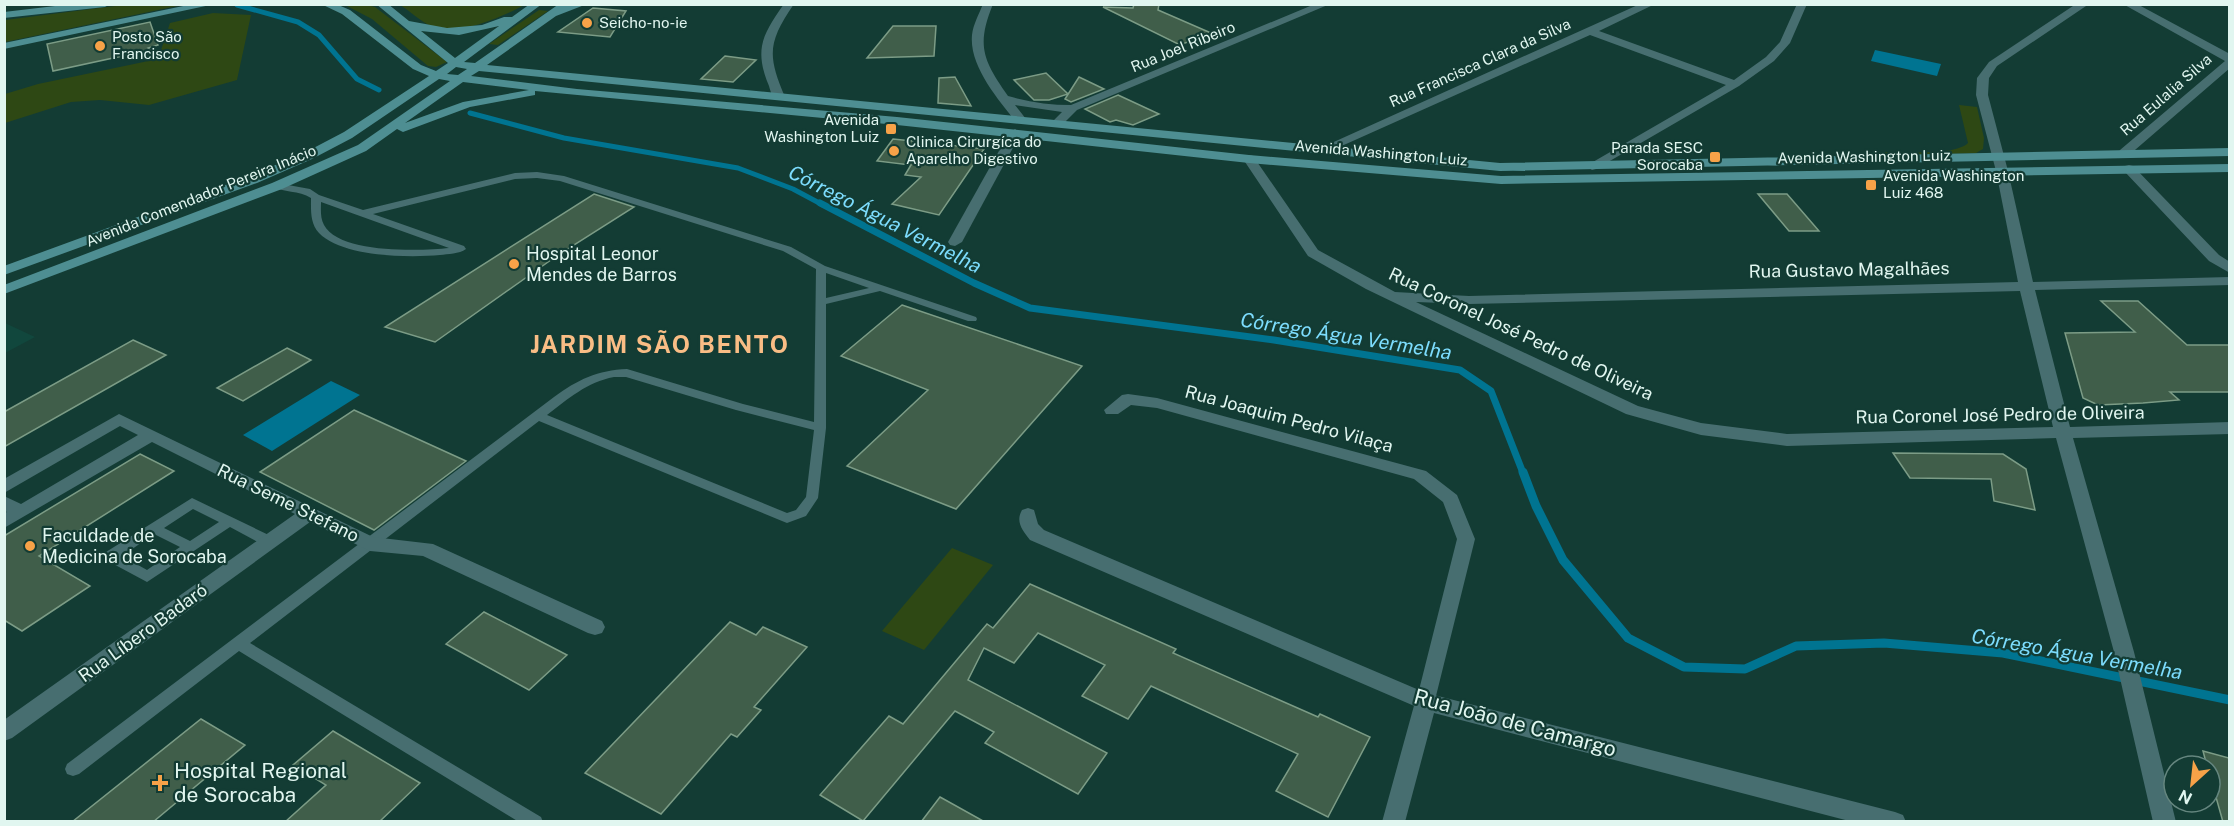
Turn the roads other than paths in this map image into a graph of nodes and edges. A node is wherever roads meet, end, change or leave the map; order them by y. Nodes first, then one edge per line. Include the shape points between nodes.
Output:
1 (105, 4) edge
2 (210, 4) edge
3 (326, 4) edge
4 (381, 4) edge
5 (566, 4) edge
6 (582, 4) edge
7 (789, 4) edge
8 (988, 4) edge
9 (1325, 4) edge
10 (1650, 4) edge
11 (1802, 4) edge
12 (2084, 4) edge
13 (2128, 4) edge
14 (534, 7) edge
15 (552, 14) junction
16 (4, 15) edge
17 (400, 20) junction
18 (1590, 31) junction
19 (4, 46) edge
20 (2229, 61) edge
21 (456, 64) junction
22 (477, 67) junction
23 (439, 76) junction
24 (461, 78) junction
25 (1735, 84) junction
26 (577, 92) junction
27 (779, 97) junction
28 (1004, 98) junction
29 (1073, 108) junction
30 (1020, 118) junction
31 (1057, 123) junction
32 (1015, 133) junction
33 (362, 148) junction
34 (1322, 150) junction
35 (2229, 152) edge
36 (2124, 153) junction
37 (1997, 155) junction
38 (1249, 159) junction
39 (1592, 166) junction
40 (2229, 168) edge
41 (2129, 169) junction
42 (2002, 171) junction
43 (277, 186) junction
44 (316, 197) junction
45 (364, 213) junction
46 (955, 242) dead end
47 (821, 268) junction
48 (2229, 269) edge
49 (4, 271) edge
50 (2229, 281) edge
51 (2026, 285) junction
52 (1371, 286) junction
53 (881, 288) junction
54 (4, 290) edge
55 (1469, 300) junction
56 (821, 302) junction
57 (972, 319) dead end
58 (1461, 330) junction
59 (1112, 410) dead end
60 (538, 416) junction
61 (820, 428) junction
62 (2229, 428) edge
63 (2063, 433) junction
64 (151, 435) junction
65 (4, 487) edge
66 (4, 502) edge
67 (21, 512) junction
68 (310, 513) junction
69 (1028, 515) dead end
70 (229, 521) junction
71 (4, 522) edge
72 (154, 528) junction
73 (270, 542) junction
74 (370, 544) junction
75 (191, 548) junction
76 (595, 627) dead end
77 (239, 644) junction
78 (1426, 702) junction
79 (4, 732) edge
80 (73, 769) dead end
81 (535, 822) edge
82 (1393, 822) edge
83 (1895, 822) edge
84 (2165, 822) edge

1 - 16 main road
2 - 19 main road
3 - 23 main road via 346,12 417,67
4 - 17 main road
5 - 15 main road, Avenida Comendador Pereira Inácio
6 - 15 main road
7 - 27 street via 770,31 764,50
8 - 28 street via 976,37 978,53
9 - 29 street, Rua Joel Ribeiro
10 - 18 street, Rua Francisca Clara da Silva
11 - 25 street via 1785,43
12 - 37 street via 1993,64 1983,78 1982,95
13 - 20 street
14 - 17 main road via 495,25 461,32 423,29
14 - 21 main road, Avenida Comendador Pereira Inácio
15 - 22 main road, Avenida Comendador Pereira Inácio
17 - 21 main road
18 - 25 street
18 - 34 street, Rua Francisca Clara da Silva
20 - 36 street, Rua Eulalia Silva
21 - 22 main road
21 - 23 main road, Avenida Comendador Pereira Inácio
22 - 24 main road, Avenida Comendador Pereira Inácio
22 - 27 main road, Avenida Washington Luiz
23 - 24 main road
23 - 49 main road, Avenida Comendador Pereira Inácio via 308,156
24 - 26 main road, Avenida Washington Luiz
24 - 33 main road, Avenida Comendador Pereira Inácio
25 - 39 street
26 - 32 main road, Avenida Washington Luiz
26 - 33 main road via 540,92 467,104
27 - 30 main road, Avenida Washington Luiz
28 - 29 street via 1025,105
28 - 30 street
29 - 31 street, Rua Joel Ribeiro
30 - 31 main road, Avenida Washington Luiz
31 - 34 main road, Avenida Washington Luiz
32 - 38 main road, Avenida Washington Luiz
32 - 46 street
33 - 43 main road, Avenida Comendador Pereira Inácio
34 - 39 main road, Avenida Washington Luiz via 1500,167
35 - 36 main road, Avenida Washington Luiz
36 - 37 main road, Avenida Washington Luiz
37 - 39 main road, Avenida Washington Luiz
37 - 42 street
38 - 42 main road, Avenida Washington Luiz via 1501,180
38 - 52 street, Rua Coronel José Pedro de Oliveira via 1313,253
40 - 41 main road, Avenida Washington Luiz
41 - 42 main road, Avenida Washington Luiz
41 - 48 street
42 - 51 street
43 - 44 lane via 307,191
43 - 54 main road, Avenida Comendador Pereira Inácio
44 - 45 lane
44 - 45 lane via 316,218 321,229 358,248 386,255 461,249
45 - 47 lane via 515,176 537,175 561,178 788,249
47 - 53 lane
47 - 56 lane
50 - 51 street, Rua Gustavo Magalhães
51 - 55 street, Rua Gustavo Magalhães
51 - 63 street
52 - 55 street, Rua Gustavo Magalhães via 1425,299
52 - 58 street, Rua Coronel José Pedro de Oliveira
53 - 56 lane
53 - 57 lane
55 - 58 street, Rua Gustavo Magalhães via 1447,307 1446,315
56 - 61 lane
58 - 63 street, Rua Coronel José Pedro de Oliveira via 1632,410 1701,429 1787,440
59 - 78 street, Rua Joaquim Pedro Vilaça via 1128,399 1156,402 1420,475 1451,499 1467,539
60 - 61 lane via 583,382 613,372
60 - 61 lane via 788,518 801,513 812,498
60 - 74 lane
62 - 63 street, Rua Coronel José Pedro de Oliveira
63 - 84 street via 2124,652
64 - 65 street, Rua Seme Stefano via 119,419
64 - 67 street
64 - 68 street, Rua Seme Stefano
66 - 67 street
67 - 71 street
68 - 73 street, Rua Líbero Badaró
68 - 74 street, Rua Seme Stefano
69 - 78 street, Rua João de Camargo via 1029,526 1037,535
70 - 72 lane via 192,503
70 - 73 lane
70 - 75 lane
72 - 75 lane
72 - 75 lane via 111,556 147,577
73 - 79 street, Rua Líbero Badaró
74 - 76 street, Rua Seme Stefano via 426,549
74 - 77 lane
77 - 80 lane
77 - 81 lane
78 - 82 street
78 - 83 street, Rua João de Camargo

